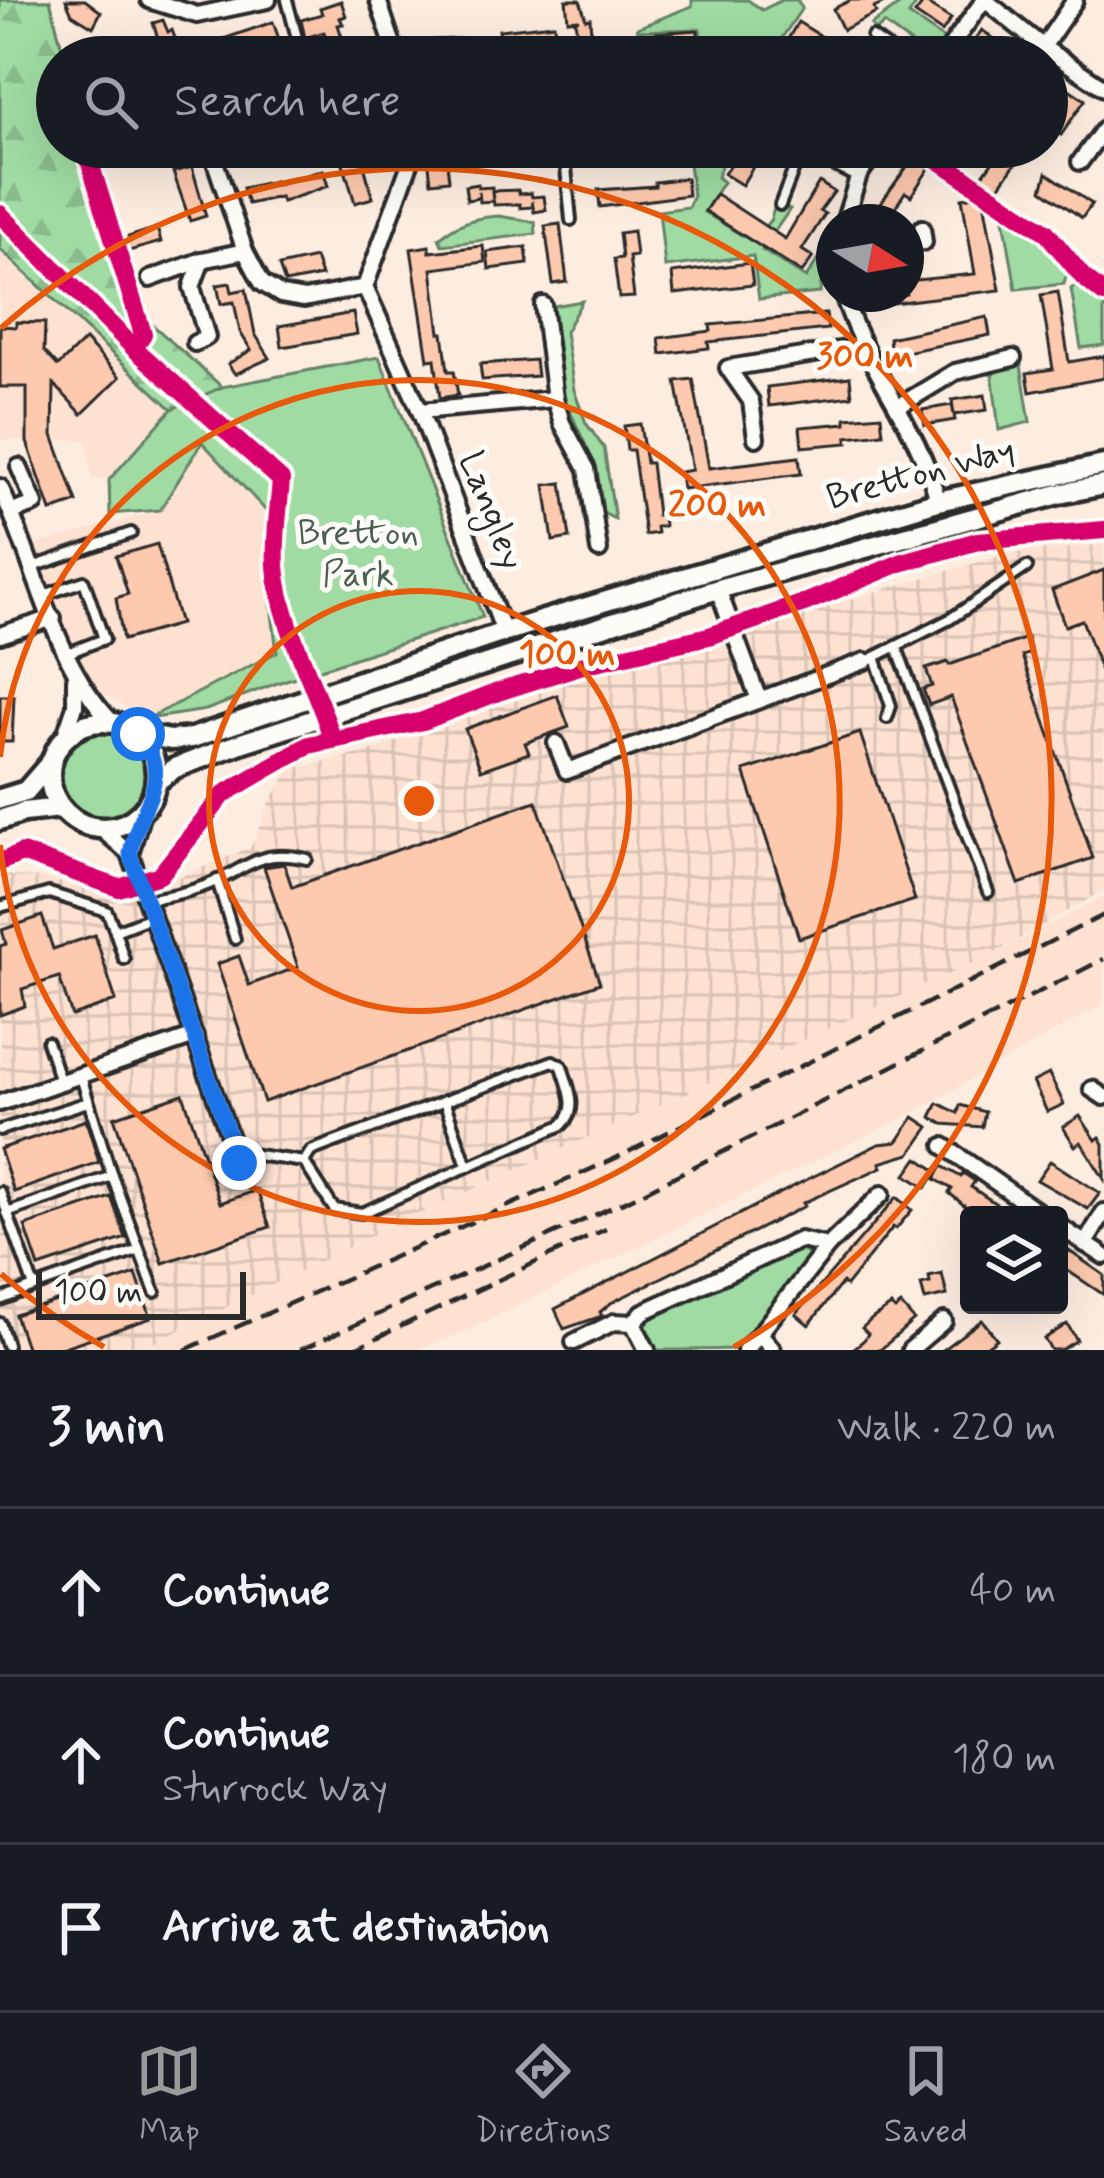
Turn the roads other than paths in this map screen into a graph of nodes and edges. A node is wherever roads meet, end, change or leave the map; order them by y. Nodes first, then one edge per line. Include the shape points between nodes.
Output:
1 (149, 0) edge
2 (268, 0) edge
3 (287, 0) edge
4 (378, 0) edge
5 (985, 0) edge
6 (1075, 0) edge
7 (232, 4) edge
8 (296, 36) edge
9 (390, 36) edge
10 (958, 36) edge
11 (1029, 36) edge
12 (1050, 36) edge
13 (1068, 64) edge
14 (1104, 88) edge
15 (1104, 129) edge
16 (1080, 162) dead end
17 (217, 168) edge
18 (408, 168) edge
19 (566, 168) edge
20 (795, 168) edge
21 (845, 168) edge
22 (864, 168) edge
23 (859, 175) junction
24 (850, 204) edge
25 (780, 205) dead end
26 (571, 220) dead end
27 (245, 251) junction
28 (202, 260) junction
29 (150, 279) dead end
30 (365, 287) junction
31 (543, 304) dead end
32 (850, 312) edge
33 (195, 343) dead end
34 (864, 346) junction
35 (1013, 358) dead end
36 (554, 399) junction
37 (899, 406) junction
38 (420, 411) junction
39 (756, 438) dead end
40 (1104, 465) edge
41 (19, 467) dead end
42 (1104, 485) edge
43 (0, 487) edge
44 (938, 501) junction
45 (12, 512) junction
46 (131, 533) dead end
47 (599, 550) dead end
48 (33, 567) junction
49 (1027, 567) dead end
50 (718, 589) junction
51 (44, 595) junction
52 (53, 618) junction
53 (504, 632) junction
54 (0, 635) edge
55 (898, 648) junction
56 (67, 654) junction
57 (870, 659) junction
58 (74, 674) junction
59 (758, 700) junction
60 (887, 718) dead end
61 (112, 722) junction
62 (138, 734) junction
63 (64, 738) junction
64 (556, 742) dead end
65 (51, 762) junction
66 (157, 781) junction
67 (0, 799) edge
68 (60, 808) junction
69 (143, 810) junction
70 (0, 820) edge
71 (100, 828) junction
72 (130, 854) junction
73 (307, 859) dead end
74 (217, 880) junction
75 (988, 892) dead end
76 (145, 899) junction
77 (0, 907) edge
78 (152, 917) junction
79 (115, 931) junction
80 (236, 939) dead end
81 (124, 959) dead end
82 (195, 1036) junction
83 (47, 1042) dead end
84 (80, 1076) junction
85 (61, 1082) junction
86 (444, 1101) junction
87 (88, 1102) junction
88 (0, 1103) edge
89 (0, 1130) edge
90 (944, 1146) dead end
91 (237, 1157) joint
92 (304, 1162) junction
93 (467, 1165) junction
94 (112, 1176) junction
95 (0, 1192) edge
96 (882, 1194) dead end
97 (1030, 1206) edge
98 (1104, 1212) edge
99 (7, 1213) junction
100 (1068, 1232) edge
101 (1085, 1244) junction
102 (828, 1246) junction
103 (137, 1251) junction
104 (1104, 1256) edge
105 (34, 1287) junction
106 (155, 1292) dead end
107 (0, 1300) edge
108 (944, 1321) dead end
109 (0, 1323) edge
110 (632, 1323) junction
111 (760, 1333) junction
112 (574, 1342) dead end
113 (7, 1345) dead end
114 (647, 1350) edge
115 (745, 1350) edge
116 (773, 1350) edge
117 (910, 1350) edge

1 - 7 street via 197,15
2 - 7 street
3 - 8 lane
4 - 9 street
5 - 10 street
5 - 11 street
6 - 12 street
13 - 14 street
15 - 16 street
17 - 27 street
18 - 30 street
19 - 26 lane
20 - 25 lane
21 - 23 street
22 - 23 street
23 - 24 street
27 - 28 street
27 - 30 street via 262,283 281,295 304,299
28 - 29 street
28 - 33 street via 192,287 207,337
30 - 38 street, Langley
31 - 36 street
32 - 34 street
34 - 37 street
34 - 39 street via 728,368 751,401
35 - 37 street via 955,372
36 - 38 street, Langley
36 - 47 street via 587,469
37 - 44 street
38 - 53 street, Langley
40 - 44 street, Bretton Way
41 - 45 street via 34,504
42 - 50 street, Bretton Way
43 - 45 street
44 - 53 street, Bretton Way
45 - 48 street
46 - 48 lane
48 - 51 street
49 - 55 lane
50 - 59 street
50 - 66 street, Bretton Way via 242,742
51 - 52 street
51 - 56 lane via 84,581 104,639
52 - 54 street
52 - 56 street
53 - 62 street, Bretton Way via 192,739
55 - 57 lane
55 - 75 lane
56 - 58 street
57 - 59 street
57 - 60 lane via 891,706
58 - 61 street
58 - 63 street
59 - 64 street via 567,771
61 - 62 street
61 - 63 street via 78,727
62 - 66 street
63 - 65 street
65 - 67 street via 26,790
65 - 68 street
66 - 69 street
68 - 70 street
68 - 71 street
69 - 71 street
69 - 72 street
71 - 72 street
72 - 76 street
73 - 74 lane via 253,859
74 - 76 lane
74 - 80 lane
76 - 78 street
77 - 79 lane via 49,893 107,911
78 - 79 lane
78 - 82 street
79 - 81 lane
82 - 84 street
82 - 91 street
83 - 85 lane
84 - 85 street
84 - 87 lane
85 - 88 street
86 - 92 lane via 311,1151
86 - 93 lane
86 - 93 lane via 553,1061 562,1066 572,1115
87 - 89 lane
87 - 94 lane
90 - 97 street
91 - 92 lane
92 - 93 lane via 334,1209 362,1213
94 - 99 lane
94 - 103 lane
95 - 99 lane
96 - 102 street
98 - 101 street
99 - 105 lane
100 - 101 street
101 - 104 street
102 - 110 street via 800,1240
102 - 111 street
103 - 105 lane
103 - 106 lane
105 - 107 lane
108 - 117 street
109 - 113 lane
110 - 112 street via 614,1322
110 - 114 street
111 - 115 street
111 - 116 street

